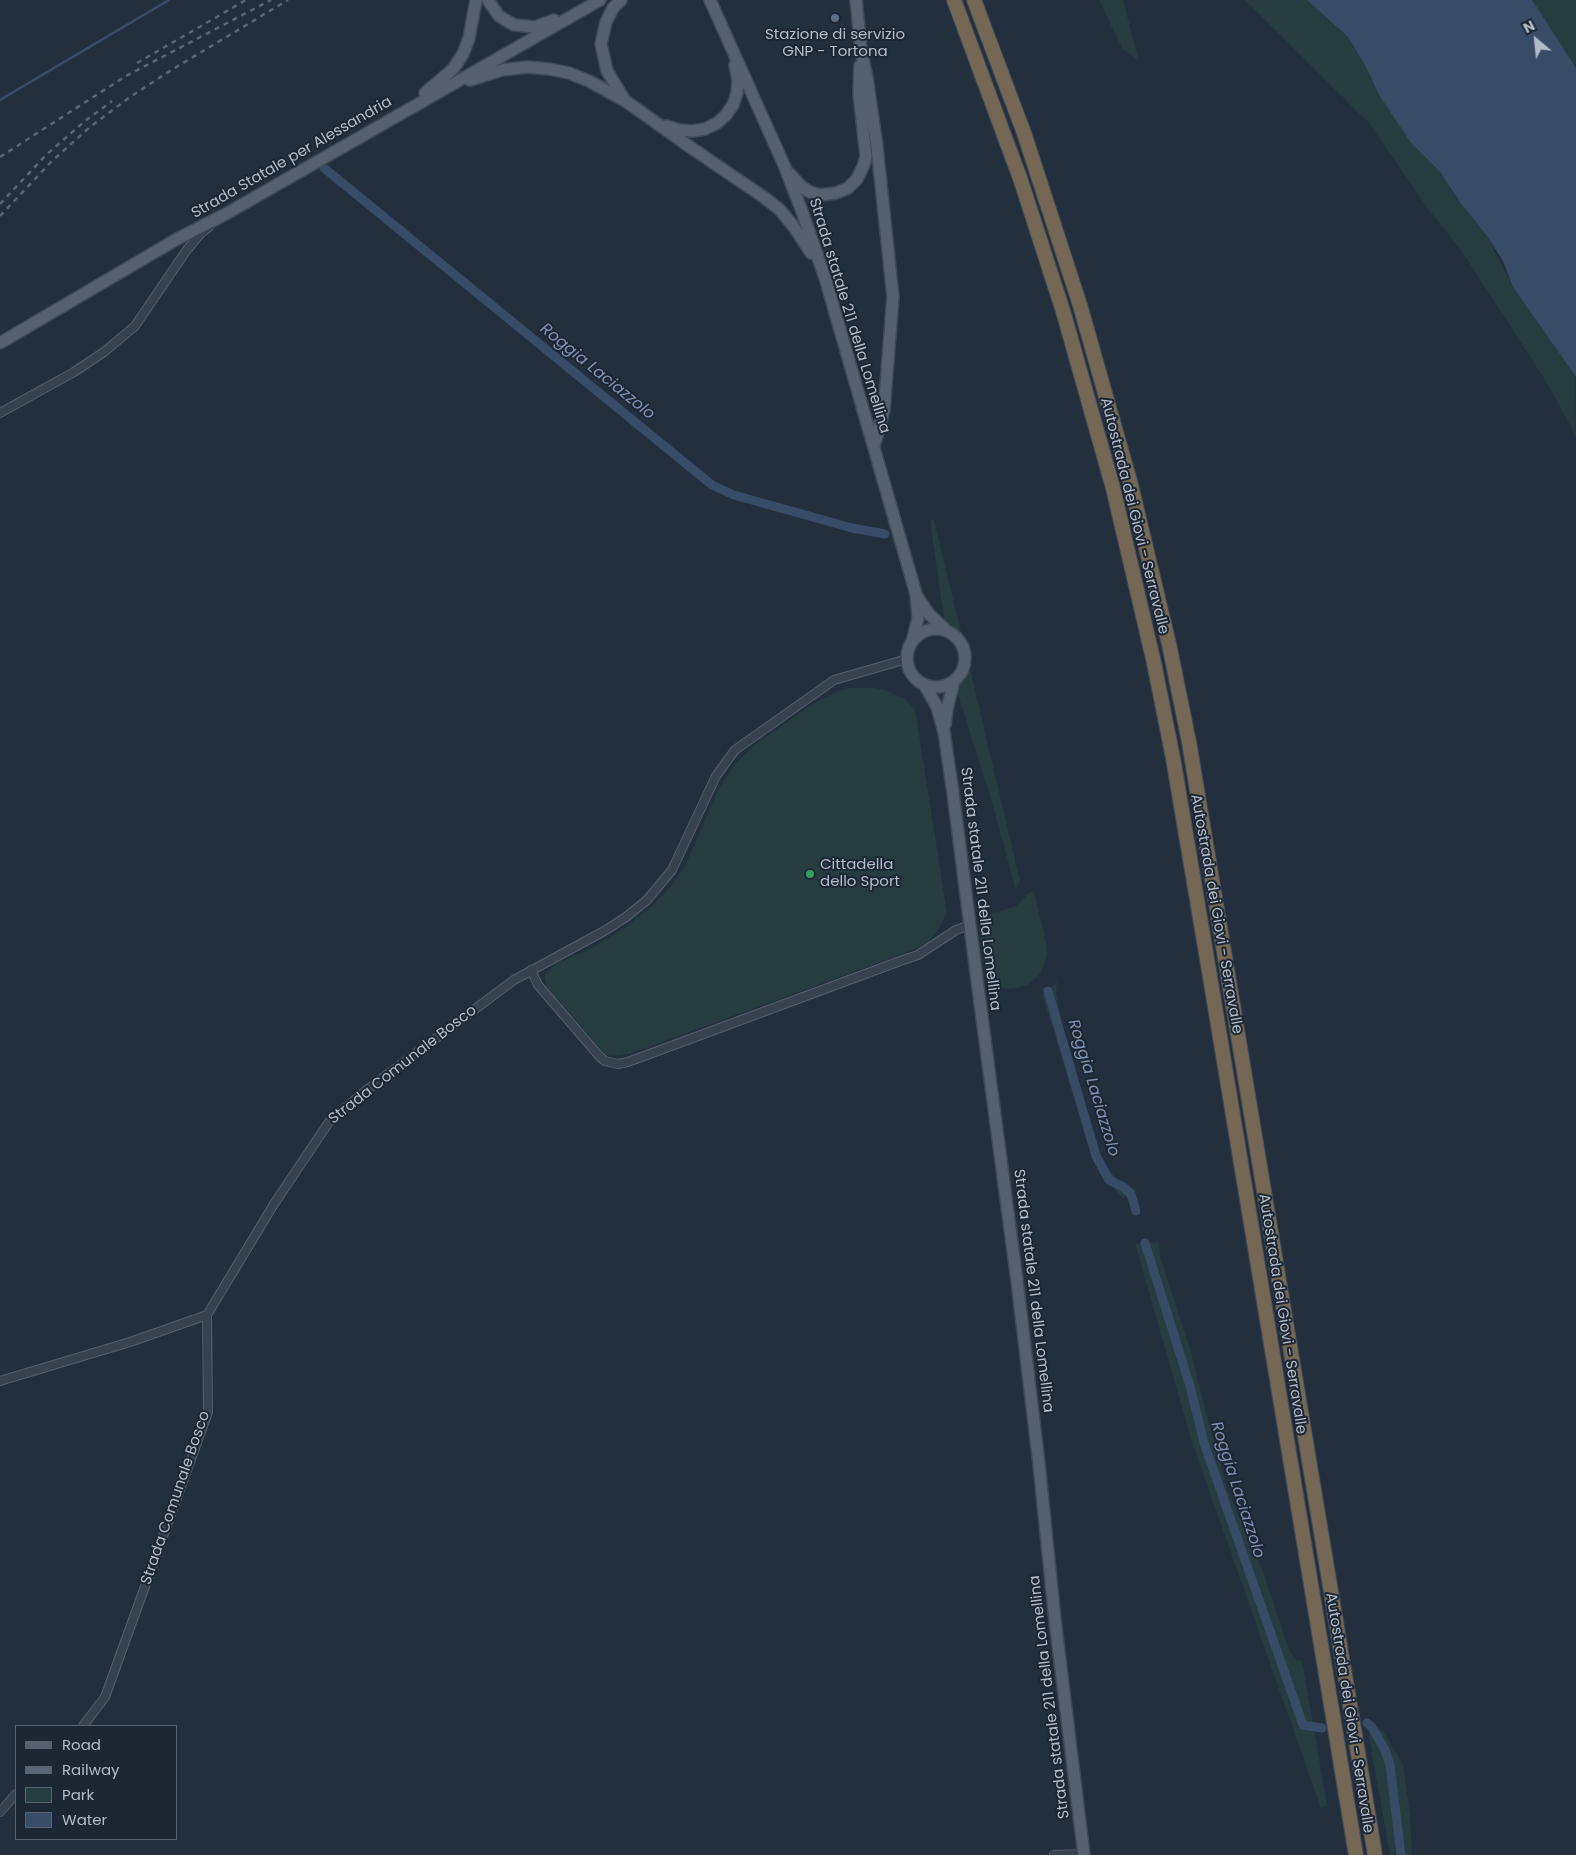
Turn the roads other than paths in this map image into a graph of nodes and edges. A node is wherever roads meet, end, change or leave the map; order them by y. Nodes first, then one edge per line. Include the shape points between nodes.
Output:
1 (476, 0) edge
2 (488, 0) edge
3 (621, 0) edge
4 (710, 0) edge
5 (856, 0) edge
6 (954, 0) edge
7 (974, 0) edge
8 (597, 1) edge
9 (726, 34) junction
10 (861, 50) junction
11 (445, 89) junction
12 (627, 102) junction
13 (402, 112) junction
14 (656, 123) junction
15 (784, 165) junction
16 (224, 215) junction
17 (826, 281) junction
18 (0, 342) edge
19 (0, 413) edge
20 (874, 446) junction
21 (916, 594) junction
22 (947, 631) junction
23 (912, 642) junction
24 (907, 659) junction
25 (954, 681) junction
26 (924, 684) junction
27 (944, 732) junction
28 (970, 925) junction
29 (531, 970) junction
30 (207, 1315) junction
31 (0, 1382) edge
32 (84, 1725) edge
33 (15, 1795) edge
34 (0, 1812) edge
35 (1054, 1855) edge
36 (1084, 1855) edge
37 (1356, 1855) edge
38 (1374, 1855) edge

1 - 13 main road via 470,38 463,54 442,80
2 - 8 main road via 499,16 524,27 535,27
3 - 12 main road via 606,22 601,44 606,70
4 - 9 main road, Strada statale 211 della Lomellina
5 - 10 main road
6 - 37 highway, Autostrada dei Giovi - Serravalle via 1017,170 1063,312 1113,488 1152,654 1173,758
7 - 38 highway, Autostrada dei Giovi - Serravalle via 1024,133 1080,305 1129,477 1169,644 1190,752
8 - 11 main road, Strada Statale per Alessandria
9 - 14 main road via 738,81 733,105 726,115 705,129 693,131
9 - 15 main road, Strada statale 211 della Lomellina
10 - 15 main road via 860,93 866,157 857,179 848,188 820,195 802,187
10 - 20 main road via 877,147 893,297 884,410
11 - 12 main road via 502,70 549,68 589,81
11 - 13 main road, Strada Statale per Alessandria
12 - 14 main road
13 - 16 main road, Strada Statale per Alessandria
14 - 17 main road via 780,210 806,244
15 - 17 main road, Strada statale 211 della Lomellina
16 - 18 main road, Strada Statale per Alessandria
16 - 19 street via 201,233 186,251 135,326 74,372
17 - 20 main road, Strada statale 211 della Lomellina
20 - 21 main road, Strada statale 211 della Lomellina
21 - 22 main road, Strada statale 211 della Lomellina via 929,614
21 - 23 main road, Strada statale 211 della Lomellina via 918,618
22 - 23 main road via 925,631
22 - 25 main road, Strada statale 211 della Lomellina via 960,642 965,654 962,672
23 - 24 main road, Strada statale 211 della Lomellina
24 - 26 main road, Strada statale 211 della Lomellina via 910,671
24 - 29 street, Strada Comunale Bosco via 834,680 735,750 716,776 672,870 661,885 626,917
25 - 26 main road via 936,687
25 - 27 main road, Strada statale 211 della Lomellina
26 - 27 main road, Strada statale 211 della Lomellina
27 - 28 main road, Strada statale 211 della Lomellina
28 - 29 street via 910,958 618,1064 600,1057 538,985
28 - 36 main road, Strada statale 211 della Lomellina via 1018,1281
29 - 30 street, Strada Comunale Bosco via 364,1092 329,1122 274,1204
30 - 31 street
30 - 32 street, Strada Comunale Bosco via 208,1412 105,1696
33 - 34 street
35 - 36 street

